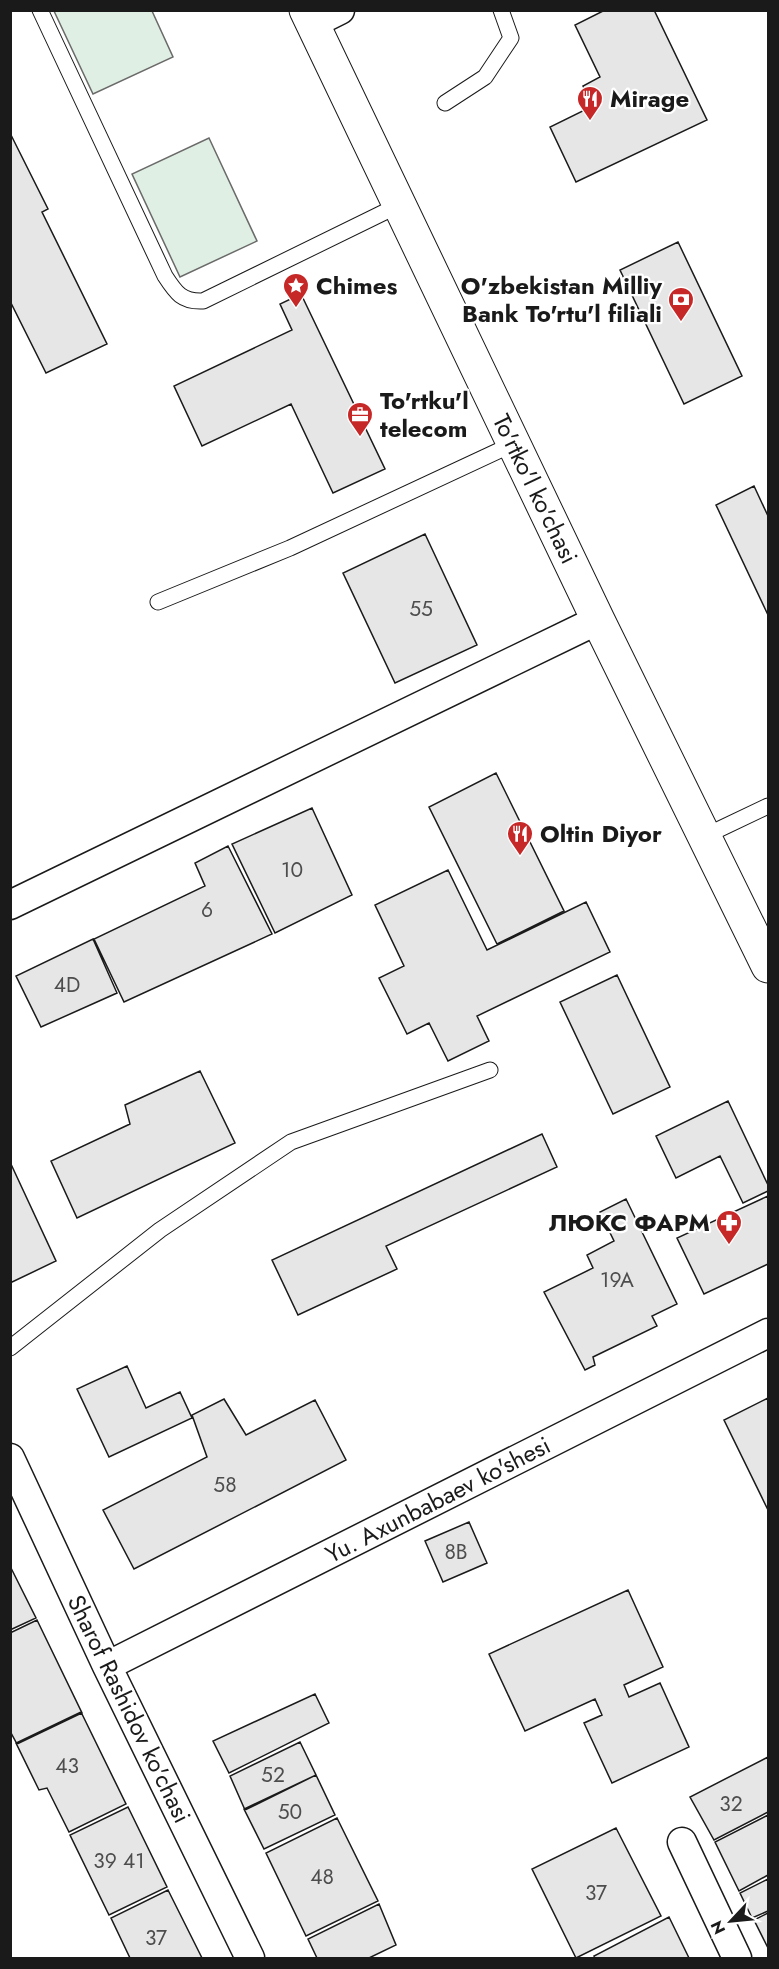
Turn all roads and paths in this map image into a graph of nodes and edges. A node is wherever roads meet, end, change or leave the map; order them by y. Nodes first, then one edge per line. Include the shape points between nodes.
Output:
1 (40, 10) edge
2 (501, 10) edge
3 (319, 15) edge
4 (445, 103) dead end
5 (399, 205) junction
6 (513, 444) junction
7 (158, 602) dead end
8 (598, 620) junction
9 (768, 806) edge
10 (705, 836) junction
11 (10, 906) edge
12 (768, 966) edge
13 (490, 1070) dead end
14 (768, 1334) edge
15 (10, 1348) edge
16 (10, 1458) edge
17 (107, 1666) junction
18 (682, 1842) dead end
19 (250, 1959) edge
20 (737, 1959) edge

1 - 5 lane via 176,295 189,302 204,301
2 - 4 lane via 511,38 484,77
3 - 5 street, To'rtko'l ko'chasi
5 - 6 street, To'rtko'l ko'chasi
6 - 7 lane via 290,548
6 - 8 street, To'rtko'l ko'chasi
8 - 10 street, To'rtko'l ko'chasi
8 - 11 street
9 - 10 lane
10 - 12 street, To'rtko'l ko'chasi
13 - 15 lane via 291,1142 160,1230
14 - 17 street, Yu. Axunbabaev ko'shesi
16 - 17 street, Sharof Rashidov ko'chasi
17 - 19 street, Sharof Rashidov ko'chasi
18 - 20 street

